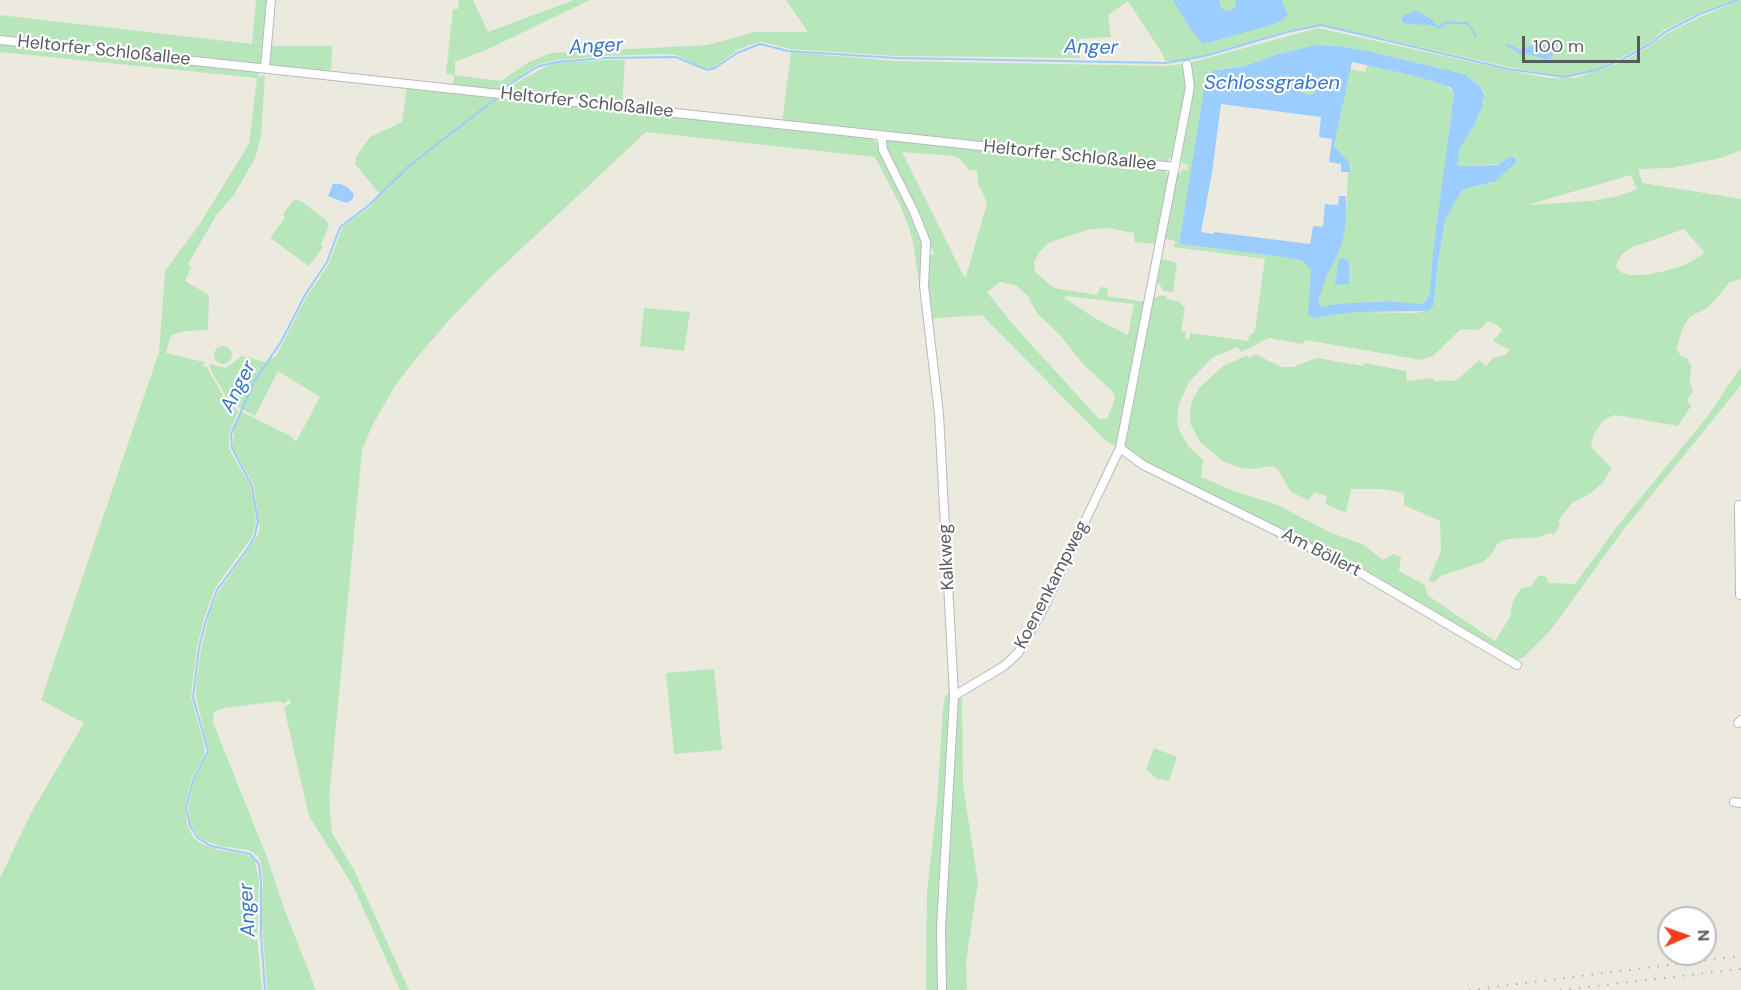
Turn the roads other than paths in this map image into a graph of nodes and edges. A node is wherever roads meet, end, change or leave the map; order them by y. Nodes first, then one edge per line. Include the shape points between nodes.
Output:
1 (271, 0) edge
2 (0, 40) edge
3 (1187, 65) dead end
4 (265, 68) junction
5 (881, 135) junction
6 (1175, 167) junction
7 (1120, 448) junction
8 (1739, 505) dead end
9 (1740, 556) edge
10 (1740, 595) edge
11 (1517, 665) dead end
12 (954, 696) junction
13 (942, 990) edge

1 - 4 street
2 - 4 street, Heltorfer Schloßallee
3 - 6 street, Heltorfer Schloßallee via 1190,87
4 - 5 street, Heltorfer Schloßallee
5 - 6 street, Heltorfer Schloßallee
5 - 12 street, Kalkweg via 883,150 926,242 924,286 936,382
6 - 7 street, Heltorfer Schloßallee
7 - 11 street, Am Böllert via 1143,465 1359,572
7 - 12 street, Koenenkampweg via 1018,653
8 - 9 street
9 - 10 street
12 - 13 street, Kalkweg via 941,928

